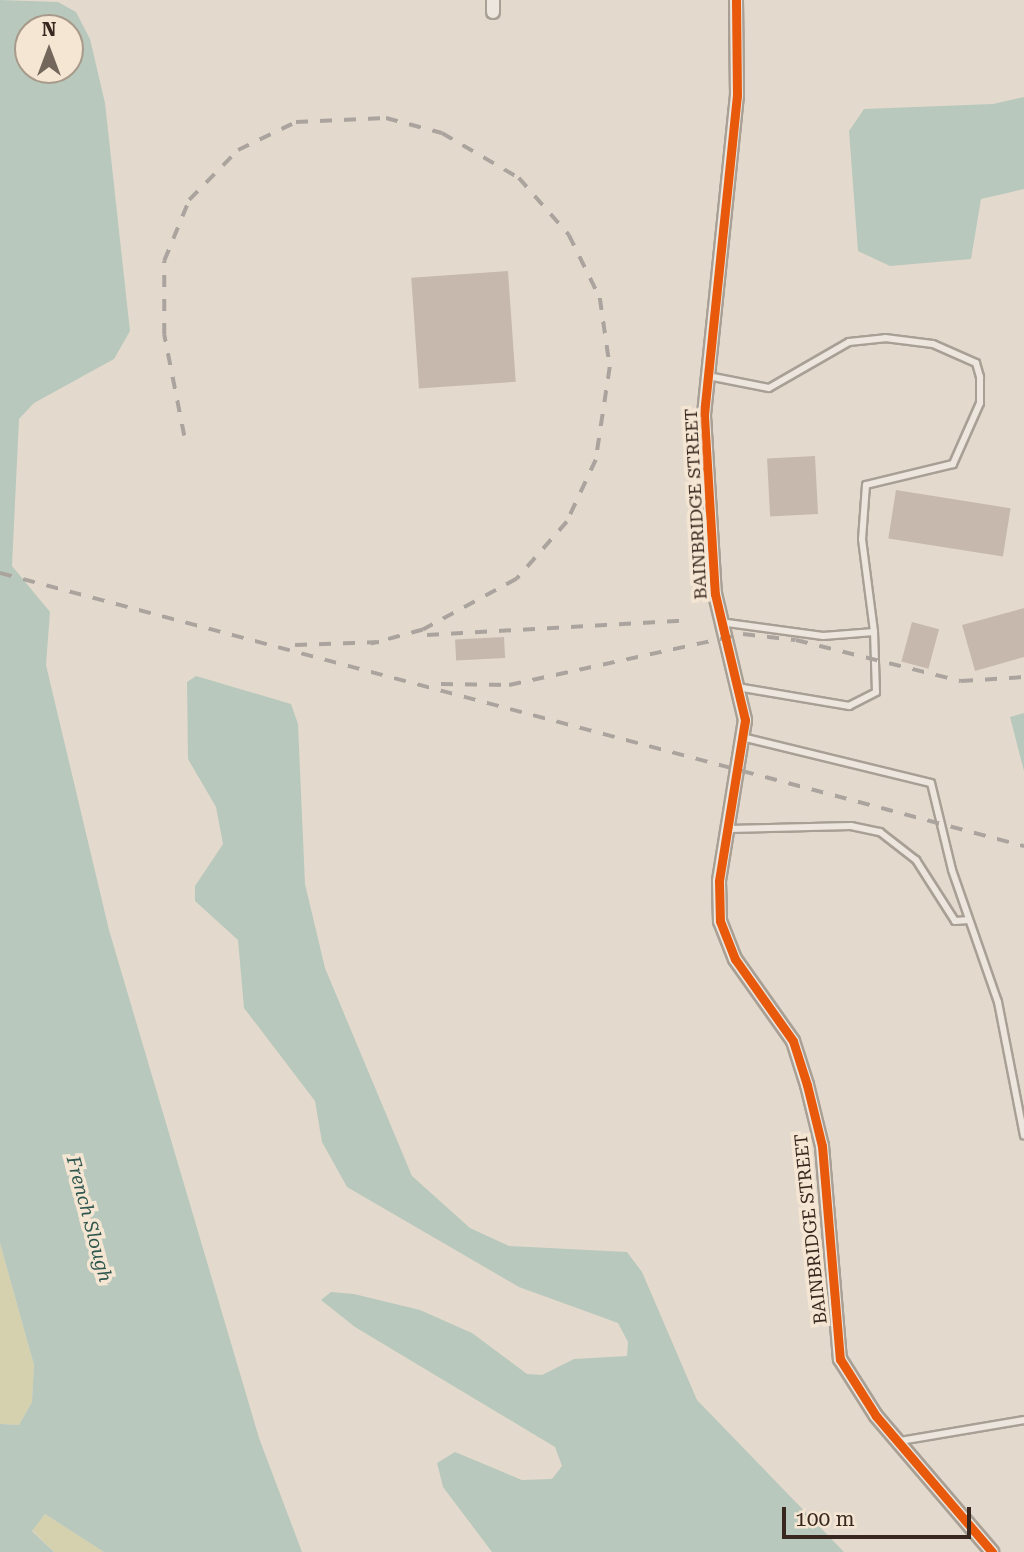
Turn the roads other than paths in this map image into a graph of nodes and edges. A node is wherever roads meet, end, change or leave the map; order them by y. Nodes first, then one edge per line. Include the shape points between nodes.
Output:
1 (736, 0) edge
2 (708, 376) junction
3 (720, 622) junction
4 (874, 632) junction
5 (737, 687) junction
6 (746, 738) junction
7 (729, 829) junction
8 (970, 920) junction
9 (1024, 1136) edge
10 (1024, 1420) edge
11 (898, 1442) junction
12 (992, 1552) edge

1 - 2 street, BAINBRIDGE STREET via 737,95
2 - 3 street, BAINBRIDGE STREET via 704,416
2 - 4 lane via 769,388 849,342 885,338 933,344 976,363 980,403 953,464 887,476 866,485 860,499
3 - 4 lane via 823,636
3 - 5 street, BAINBRIDGE STREET
4 - 5 lane via 876,692 849,706
5 - 6 street, BAINBRIDGE STREET
6 - 7 street, BAINBRIDGE STREET
6 - 8 lane via 932,783
7 - 8 lane via 851,826 880,832 916,860 955,921
7 - 11 street, BAINBRIDGE STREET via 720,921 735,959 793,1041 807,1085 822,1146 840,1359
8 - 9 lane via 998,1002
10 - 11 lane
11 - 12 street, BAINBRIDGE STREET

